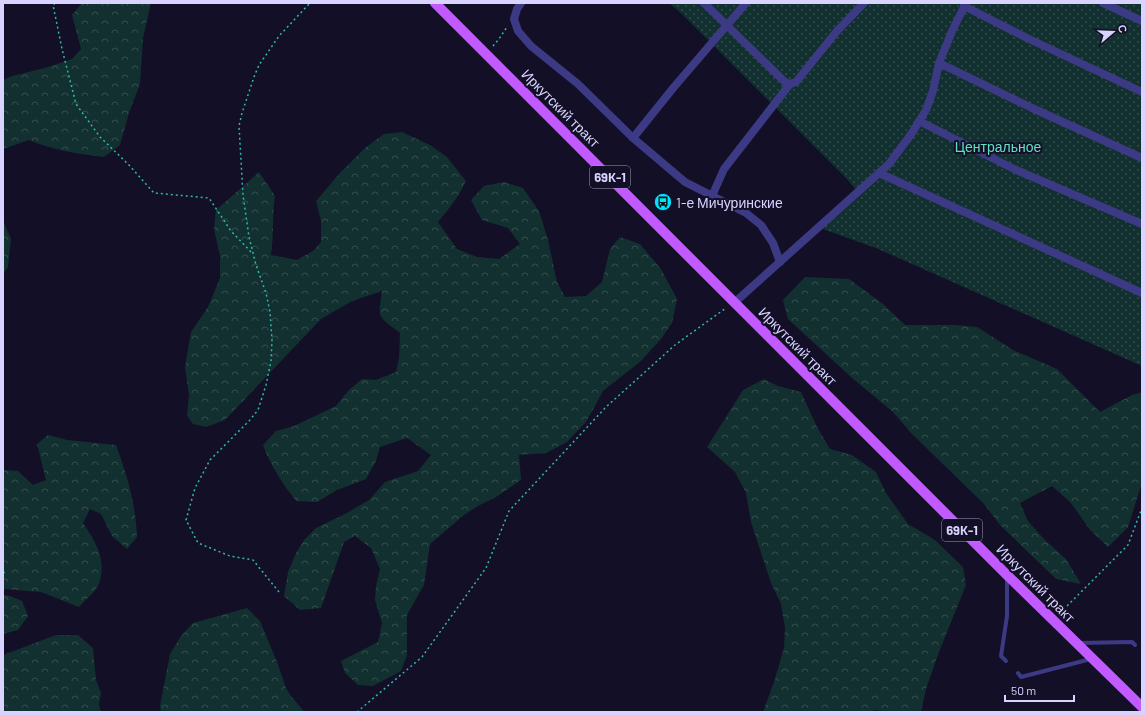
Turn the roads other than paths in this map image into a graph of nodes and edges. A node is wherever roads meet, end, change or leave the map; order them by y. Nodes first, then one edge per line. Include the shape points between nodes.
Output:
1 (435, 3) edge
2 (704, 3) edge
3 (746, 3) edge
4 (864, 3) edge
5 (1103, 3) edge
6 (517, 5) edge
7 (965, 5) edge
8 (1142, 21) edge
9 (727, 25) junction
10 (939, 63) junction
11 (790, 84) junction
12 (1142, 92) edge
13 (919, 121) junction
14 (633, 138) junction
15 (1142, 158) edge
16 (878, 173) junction
17 (712, 196) junction
18 (1142, 224) edge
19 (780, 262) junction
20 (1142, 293) edge
21 (734, 303) junction
22 (1007, 575) junction
23 (1076, 643) junction
24 (1135, 645) dead end
25 (1092, 658) junction
26 (1006, 661) dead end
27 (1018, 673) dead end
28 (1142, 708) edge

1 - 21 main road, Иркутский тракт / 69К-1
2 - 9 street
3 - 9 street
4 - 11 street via 837,31 796,82
5 - 8 street
6 - 14 street via 514,19 518,31 531,46 578,84
7 - 10 street
7 - 12 street via 1027,38
9 - 11 street
9 - 14 street
10 - 13 street via 933,91
10 - 15 street
11 - 17 street via 724,168
13 - 16 street via 889,164
13 - 18 street via 1014,169
14 - 17 street via 684,182
16 - 19 street
16 - 20 street
17 - 19 street via 746,212 761,226 774,243
19 - 21 street
21 - 22 main road, Иркутский тракт / 69К-1
22 - 23 main road, Иркутский тракт / 69К-1
22 - 26 lane via 1007,616 1001,656
23 - 24 lane via 1132,642
23 - 25 main road, Иркутский тракт / 69К-1
25 - 27 lane via 1021,677
25 - 28 main road, Иркутский тракт / 69К-1

